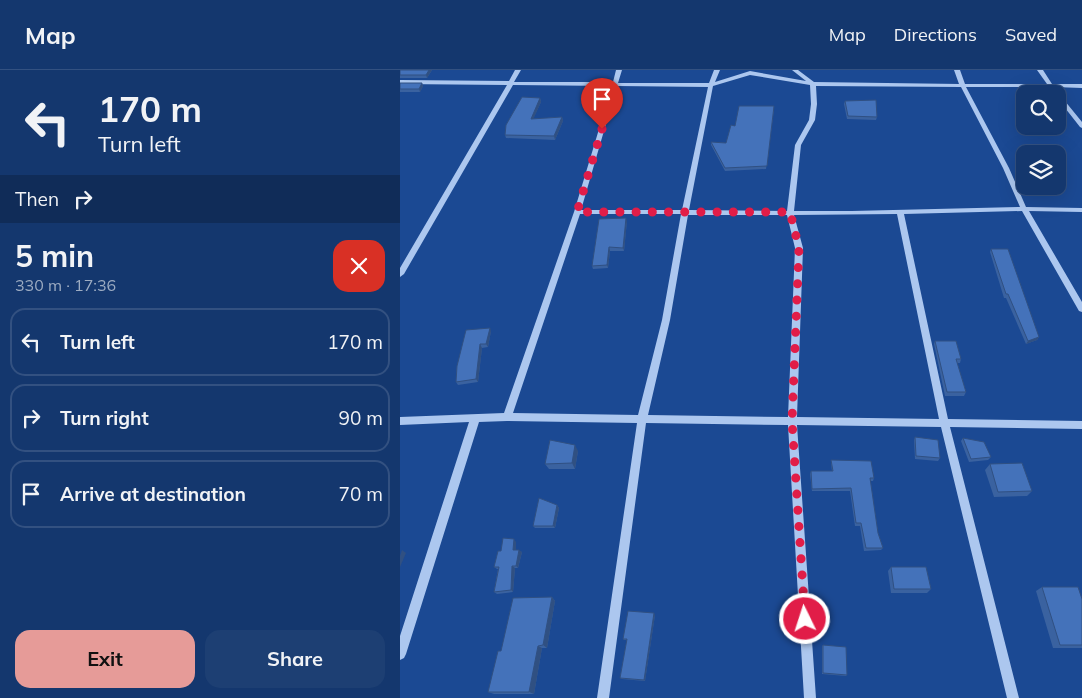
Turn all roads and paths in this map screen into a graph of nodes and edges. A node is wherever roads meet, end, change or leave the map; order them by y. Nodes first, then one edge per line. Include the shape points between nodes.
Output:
1 (518, 70) edge
2 (619, 70) edge
3 (717, 70) edge
4 (756, 70) edge
5 (795, 70) edge
6 (1040, 70) edge
7 (953, 71) edge
8 (750, 74) junction
9 (400, 82) edge
10 (961, 82) junction
11 (511, 83) junction
12 (614, 83) junction
13 (813, 84) junction
14 (711, 85) junction
15 (1028, 85) edge
16 (1049, 85) edge
17 (1066, 86) edge
18 (1082, 86) edge
19 (1066, 106) edge
20 (1082, 126) edge
21 (1024, 209) junction
22 (1082, 210) edge
23 (577, 212) junction
24 (685, 212) junction
25 (790, 212) junction
26 (900, 213) junction
27 (400, 274) edge
28 (1082, 309) edge
29 (507, 417) junction
30 (475, 418) junction
31 (642, 419) junction
32 (400, 421) edge
33 (792, 421) junction
34 (944, 422) junction
35 (1082, 425) edge
36 (400, 654) edge
37 (603, 698) edge
38 (810, 698) edge
39 (1013, 698) edge

1 - 11 street
2 - 12 street
3 - 14 street
4 - 8 street
5 - 13 street
6 - 16 street
7 - 10 street
8 - 13 street
8 - 14 street
9 - 11 street
10 - 13 street
10 - 15 street
10 - 21 street
11 - 12 street
11 - 27 street
12 - 14 street
12 - 23 street
13 - 25 street via 812,120 798,145
14 - 24 street
17 - 18 street
19 - 20 street
21 - 22 street
21 - 26 street
21 - 28 street
23 - 24 street
23 - 29 street
24 - 25 street
24 - 31 street via 666,320
25 - 26 street
25 - 33 street via 799,248
26 - 34 street
29 - 30 street
29 - 31 street
30 - 32 street
30 - 36 street
31 - 33 street
31 - 37 street
33 - 34 street
33 - 38 street
34 - 35 street
34 - 39 street

